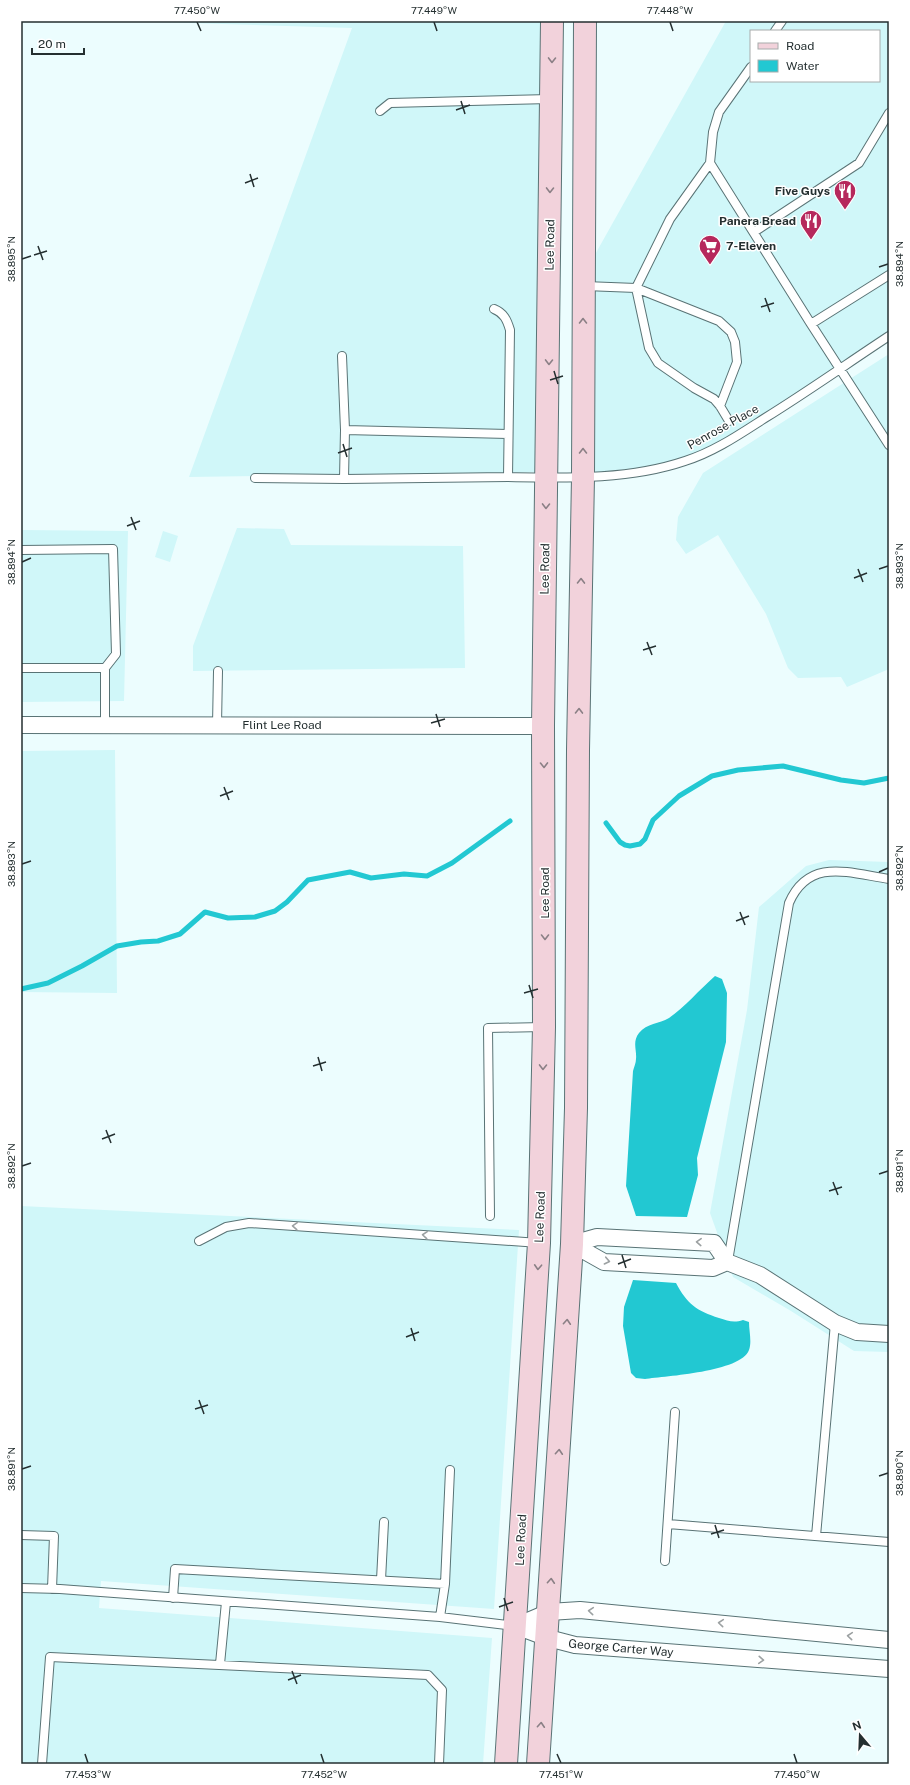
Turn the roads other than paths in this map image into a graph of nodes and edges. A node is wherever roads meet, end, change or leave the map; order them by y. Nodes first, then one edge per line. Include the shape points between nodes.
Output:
1 (552, 21) edge
2 (585, 21) edge
3 (782, 21) edge
4 (776, 30) edge
5 (750, 67) edge
6 (551, 99) junction
7 (380, 111) dead end
8 (889, 113) edge
9 (710, 163) junction
10 (754, 232) junction
11 (889, 275) edge
12 (583, 286) junction
13 (636, 288) junction
14 (494, 309) dead end
15 (811, 324) junction
16 (889, 336) edge
17 (342, 356) dead end
18 (840, 368) junction
19 (720, 406) junction
20 (729, 421) dead end
21 (345, 430) junction
22 (508, 434) junction
23 (889, 445) edge
24 (508, 477) junction
25 (583, 477) junction
26 (254, 478) dead end
27 (547, 478) junction
28 (344, 479) junction
29 (21, 550) edge
30 (21, 668) edge
31 (105, 668) junction
32 (218, 671) dead end
33 (21, 725) edge
34 (105, 725) junction
35 (217, 725) junction
36 (543, 726) junction
37 (889, 879) edge
38 (544, 1027) junction
39 (490, 1216) dead end
40 (199, 1241) dead end
41 (539, 1243) junction
42 (572, 1244) junction
43 (727, 1262) junction
44 (835, 1323) junction
45 (889, 1334) edge
46 (675, 1412) dead end
47 (450, 1470) dead end
48 (384, 1522) dead end
49 (668, 1524) junction
50 (21, 1535) edge
51 (816, 1536) junction
52 (889, 1542) edge
53 (665, 1561) dead end
54 (382, 1580) junction
55 (445, 1584) junction
56 (21, 1588) edge
57 (52, 1589) junction
58 (173, 1598) junction
59 (226, 1602) junction
60 (549, 1612) junction
61 (440, 1617) junction
62 (516, 1626) junction
63 (548, 1638) junction
64 (889, 1640) edge
65 (220, 1664) junction
66 (889, 1669) edge
67 (42, 1764) edge
68 (439, 1764) edge
69 (506, 1764) edge
70 (538, 1764) edge

1 -> 6 street, Lee Road
2 - 12 street
3 - 4 lane
5 - 9 lane via 719,112 713,132
6 - 7 lane via 390,103
6 -> 27 street, Lee Road
8 - 10 lane via 859,163
9 - 10 lane
9 - 13 lane via 670,219
10 - 15 lane
11 - 15 lane
12 - 13 lane
25 -> 12 street
13 - 19 lane via 649,348 658,363 714,399
13 - 19 lane via 719,321 731,332 737,362
14 - 22 lane via 501,312 510,330
15 - 18 lane
16 - 18 lane, Penrose Place
17 - 21 lane
18 - 23 lane
18 - 25 lane, Penrose Place via 711,451 662,468
19 - 20 lane
21 - 22 lane
21 - 28 lane
22 - 24 lane
24 - 27 lane, Penrose Place
24 - 28 lane, Penrose Place
25 - 27 lane, Penrose Place
42 -> 25 street via 576,1108
26 - 28 lane, Penrose Place
27 -> 36 street, Lee Road
29 - 31 lane via 113,549 116,654
30 - 31 lane
31 - 34 lane
32 - 35 lane
33 - 34 street, Flint Lee Road
34 - 35 street, Flint Lee Road
35 - 36 street, Flint Lee Road
36 -> 38 street, Lee Road
37 - 43 lane via 831,870 807,880 795,890 789,903
38 - 39 lane via 488,1028
38 -> 41 street, Lee Road
41 -> 40 lane via 249,1223 226,1227
41 -> 62 street, Lee Road
42 -> 43 street via 604,1262 713,1268
43 -> 42 street via 714,1243 597,1237
60 -> 42 street
43 - 44 street via 760,1275
44 - 45 street via 857,1332
44 - 51 lane
46 - 49 lane
47 - 55 lane
48 - 54 lane
49 - 51 lane
49 - 53 lane
50 - 57 lane via 54,1536
51 - 52 lane
54 - 55 lane
54 - 58 lane via 175,1569
55 - 61 lane
56 - 57 lane
57 - 58 lane
58 - 59 lane
59 - 61 lane
59 - 65 lane
60 - 62 street
60 - 63 street
64 -> 60 street via 580,1610
61 - 62 lane
62 - 63 street, George Carter Way
62 - 69 street, Lee Road
63 -> 66 street, George Carter Way via 575,1645
70 -> 63 street
65 - 67 lane via 50,1656
65 - 68 lane via 428,1674 442,1690

